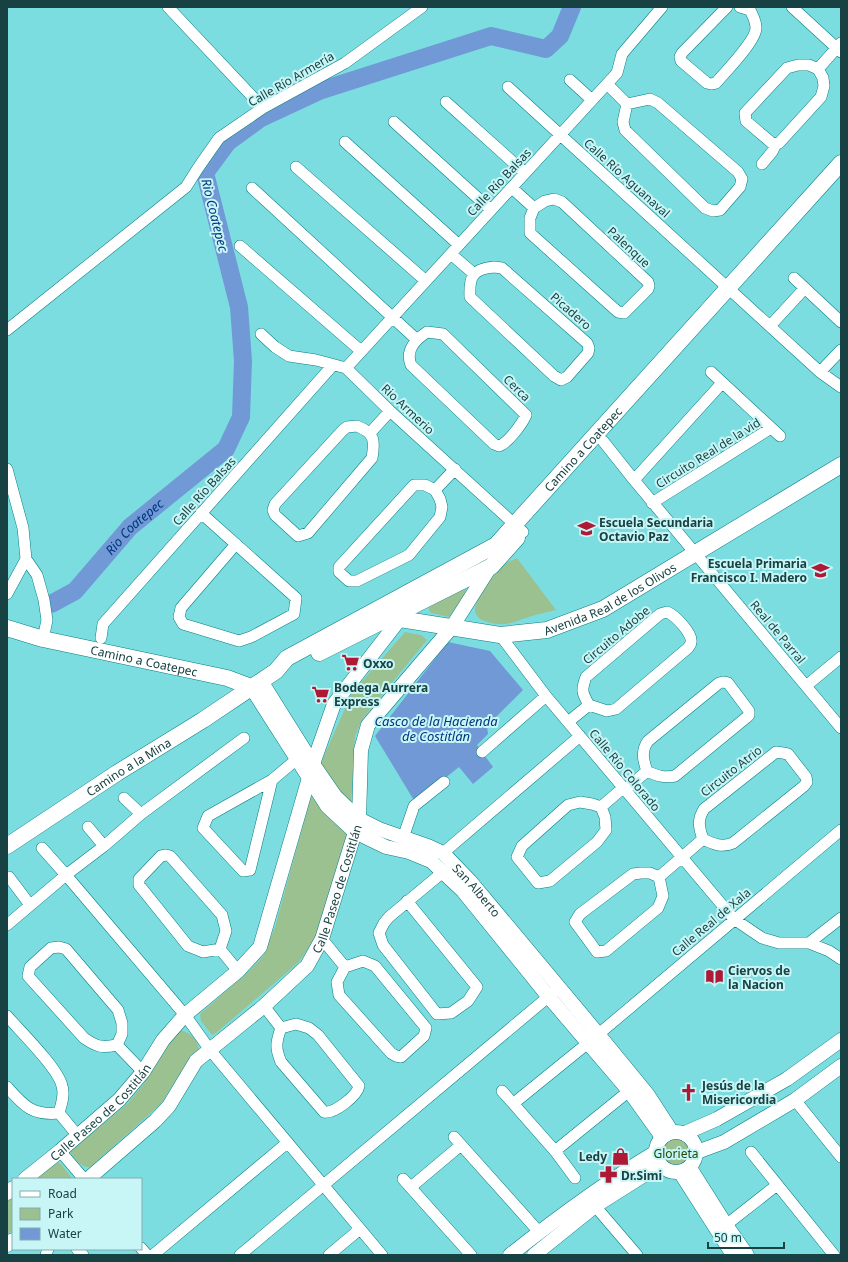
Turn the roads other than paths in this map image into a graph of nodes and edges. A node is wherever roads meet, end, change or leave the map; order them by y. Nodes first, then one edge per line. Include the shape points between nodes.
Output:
1 (168, 7) edge
2 (422, 7) edge
3 (662, 7) edge
4 (727, 7) edge
5 (792, 7) edge
6 (748, 8) edge
7 (840, 48) edge
8 (818, 69) junction
9 (570, 80) dead end
10 (607, 84) junction
11 (508, 87) dead end
12 (592, 100) junction
13 (446, 102) dead end
14 (627, 104) junction
15 (263, 108) junction
16 (394, 122) dead end
17 (560, 135) junction
18 (345, 142) dead end
19 (776, 144) junction
20 (841, 163) edge
21 (762, 164) dead end
22 (296, 167) dead end
23 (525, 173) junction
24 (841, 178) edge
25 (252, 188) dead end
26 (512, 188) junction
27 (534, 208) junction
28 (491, 210) junction
29 (459, 245) junction
30 (240, 246) dead end
31 (451, 254) junction
32 (473, 274) junction
33 (794, 278) dead end
34 (426, 280) junction
35 (805, 288) junction
36 (732, 291) junction
37 (392, 318) junction
38 (841, 322) edge
39 (770, 326) junction
40 (7, 330) edge
41 (261, 334) dead end
42 (416, 339) junction
43 (841, 350) edge
44 (361, 351) junction
45 (333, 365) junction
46 (346, 368) junction
47 (711, 372) dead end
48 (820, 372) junction
49 (722, 383) junction
50 (841, 387) edge
51 (390, 411) junction
52 (771, 428) junction
53 (370, 433) junction
54 (780, 436) dead end
55 (603, 441) junction
56 (841, 465) edge
57 (7, 469) edge
58 (455, 469) junction
59 (634, 480) junction
60 (435, 490) junction
61 (652, 503) junction
62 (202, 513) junction
63 (519, 528) junction
64 (236, 544) junction
65 (496, 545) junction
66 (696, 553) junction
67 (26, 559) junction
68 (492, 566) junction
69 (418, 587) junction
70 (7, 594) edge
71 (378, 608) junction
72 (401, 614) junction
73 (452, 627) junction
74 (7, 628) edge
75 (500, 635) junction
76 (100, 638) dead end
77 (43, 639) junction
78 (841, 657) edge
79 (276, 671) junction
80 (256, 684) junction
81 (806, 686) junction
82 (546, 696) junction
83 (589, 705) junction
84 (568, 722) junction
85 (841, 728) edge
86 (580, 736) junction
87 (244, 738) dead end
88 (482, 752) dead end
89 (297, 759) junction
90 (313, 764) junction
91 (647, 771) junction
92 (310, 779) junction
93 (272, 780) junction
94 (444, 782) dead end
95 (624, 789) junction
96 (124, 798) dead end
97 (601, 808) junction
98 (141, 814) junction
99 (357, 826) junction
100 (88, 827) dead end
101 (841, 830) edge
102 (403, 838) junction
103 (703, 839) junction
104 (7, 846) edge
105 (104, 846) junction
106 (42, 848) dead end
107 (443, 853) junction
108 (682, 857) junction
109 (443, 872) junction
110 (66, 875) junction
111 (9, 877) dead end
112 (659, 877) junction
113 (407, 901) junction
114 (30, 905) junction
115 (841, 918) edge
116 (734, 919) junction
117 (7, 925) edge
118 (322, 939) junction
119 (809, 943) junction
120 (220, 949) junction
121 (841, 959) edge
122 (345, 968) junction
123 (238, 971) junction
124 (554, 992) junction
125 (264, 1006) junction
126 (185, 1015) junction
127 (7, 1016) edge
128 (281, 1028) junction
129 (593, 1038) junction
130 (841, 1040) edge
131 (117, 1045) junction
132 (210, 1050) junction
133 (841, 1066) edge
134 (143, 1072) junction
135 (7, 1087) edge
136 (502, 1091) dead end
137 (629, 1091) junction
138 (795, 1100) junction
139 (514, 1104) junction
140 (59, 1113) junction
141 (673, 1134) junction
142 (78, 1136) junction
143 (454, 1137) dead end
144 (287, 1142) junction
145 (461, 1145) junction
146 (60, 1151) junction
147 (555, 1151) junction
148 (697, 1152) junction
149 (751, 1152) dead end
150 (841, 1157) edge
151 (658, 1158) junction
152 (685, 1170) junction
153 (26, 1178) edge
154 (83, 1178) edge
155 (89, 1178) edge
156 (576, 1178) dead end
157 (777, 1185) junction
158 (323, 1186) junction
159 (596, 1206) junction
160 (726, 1225) junction
161 (360, 1229) junction
162 (539, 1232) junction
163 (543, 1252) edge
164 (153, 1255) edge
165 (240, 1255) edge
166 (330, 1255) edge
167 (382, 1255) edge
168 (471, 1255) edge
169 (510, 1255) edge
170 (637, 1255) edge
171 (732, 1255) edge
172 (747, 1255) edge
173 (834, 1255) edge

1 - 15 street
2 - 15 street, Calle Río Armería via 344,63
3 - 10 street, Calle Río Balsas via 622,54 617,73
4 - 6 street via 680,57 681,61 711,84 716,83 753,39 757,29 755,19
5 - 7 street
7 - 8 street
8 - 19 street via 824,86 821,96
8 - 19 street via 798,64 787,68 745,114 746,121
9 - 12 street
10 - 12 street, Calle Río Balsas
10 - 14 street
11 - 17 street, Calle Río Aguanaval
12 - 17 street, Calle Río Balsas
13 - 23 street
14 - 14 street via 623,122 625,130 705,208 720,210 740,187 742,179 738,172 658,103 650,99
15 - 40 street, Calle Río Armería via 219,138 186,187
16 - 28 street
17 - 23 street, Calle Río Balsas
17 - 36 street, Calle Río Aguanaval
18 - 29 street
19 - 21 street
20 - 36 main road, Camino a Coatepec
22 - 34 street
23 - 26 street, Calle Río Balsas
24 - 36 main road, Camino a Coatepec
25 - 37 street
26 - 27 street
26 - 28 street, Calle Río Balsas
27 - 27 street, Palenque via 530,218 530,233 618,312 624,313 648,289 648,282 562,202 554,199
28 - 29 street, Calle Río Balsas
29 - 31 street, Calle Río Balsas
30 - 44 street
31 - 32 street
31 - 34 street, Calle Río Balsas
32 - 32 street, Picadero via 469,288 473,301 554,376 562,380 567,377 588,353 587,343 502,268 483,268
33 - 35 street
34 - 37 street, Calle Río Balsas
35 - 38 street
35 - 39 street
36 - 39 street, Calle Río Aguanaval
36 - 55 main road, Camino a Coatepec
36 - 63 main road, Camino a Coatepec
37 - 42 street
37 - 44 street, Calle Río Balsas
39 - 48 street, Calle Río Aguanaval
41 - 45 street via 289,356
42 - 42 street, Cerca via 411,347 411,365 494,444 504,444 524,420 526,415 523,410 443,334 427,332
43 - 48 street
44 - 46 street, Calle Río Balsas
45 - 46 street
45 - 62 street, Calle Río Balsas
46 - 51 street, Rio Armerio
47 - 49 street
48 - 50 street, Calle Río Aguanaval
49 - 52 street, Circuito Real de la vid
49 - 59 street, Circuito Real de la vid
51 - 53 street
51 - 58 street, Rio Armerio
52 - 54 street
52 - 61 street, Circuito Real de la vid
53 - 53 street via 374,443 372,458 308,533 298,536 275,515 274,504 347,427 357,426
55 - 59 street, Real de Parral
55 - 63 main road, Camino a Coatepec
56 - 66 main road, Avenida Real de los Olivos
57 - 67 street via 24,528
58 - 60 street
58 - 63 street, Rio Armerio
59 - 61 street, Real de Parral
60 - 60 street via 425,485 414,485 410,488 339,567 339,572 349,581 357,581 409,555 440,517 442,507
61 - 66 street, Real de Parral
62 - 64 street
62 - 76 street, Calle Río Balsas via 103,624
63 - 65 main road, Camino a Coatepec
63 - 68 main road, Camino a Coatepec
64 - 64 street via 296,598 294,614 240,641 183,624 179,617 181,608
65 - 68 street, Calle Paseo de Costitlán
65 - 69 main road, Camino a Coatepec
66 - 75 main road, Avenida Real de los Olivos via 603,609 547,630
66 - 81 street, Real de Parral
67 - 70 street
67 - 77 street via 37,575 44,600 47,620
68 - 72 main road, Camino a Coatepec
68 - 73 street, Calle Paseo de Costitlán
69 - 71 main road, Camino a Coatepec
69 - 72 street, Calle Paseo de Costitlán
71 - 72 main road, Avenida Real de los Olivos
71 - 79 main road, Camino a Coatepec via 287,658
72 - 73 main road, Avenida Real de los Olivos
72 - 79 main road, Camino a Coatepec via 289,668
72 - 90 street, Calle Paseo de Costitlán via 334,704
73 - 75 main road, Avenida Real de los Olivos
73 - 99 street, Calle Paseo de Costitlán via 368,725 361,750
74 - 77 main road, Camino a Coatepec
75 - 82 street, Calle Río Colorado
77 - 80 main road, Camino a Coatepec
78 - 81 street
79 - 80 main road, Camino a Coatepec
80 - 89 street, San Alberto
80 - 90 street, San Alberto
80 - 104 main road, Camino a la Mina
81 - 85 street, Real de Parral
82 - 84 street, Calle Río Colorado
82 - 88 street
83 - 83 street, Circuito Adobe via 616,710 688,648 691,642 690,634 673,614 660,614 586,677 582,688
83 - 84 street
84 - 86 street, Calle Río Colorado
86 - 95 street, Calle Río Colorado
86 - 107 street
87 - 98 street
89 - 92 street, San Alberto
89 - 93 street
90 - 92 street, Calle Paseo de Costitlán
90 - 99 street, San Alberto
91 - 91 street via 667,778 675,776 749,715 749,710 728,683 719,683 648,741 644,748
91 - 95 street
92 - 99 street, San Alberto via 327,806
92 - 123 street, Calle Paseo de Costitlán via 260,947
93 - 93 street via 208,816 203,828 243,871 250,870
94 - 102 street via 414,806
95 - 97 street
95 - 108 street, Calle Río Colorado
96 - 98 street
97 - 97 street via 606,830 597,842 550,881 538,883 517,857 522,846 568,805 580,802
98 - 105 street
99 - 102 street, San Alberto via 379,829
99 - 109 street, San Alberto via 386,847 409,852 431,862
99 - 118 street, Calle Paseo de Costitlán
100 - 105 street
101 - 116 street, Calle Real de Xala
102 - 107 street, San Alberto
103 - 103 street, Circuito Atrio via 718,845 727,846 733,843 804,786 807,782 806,777 788,754 776,752 704,809 699,823
103 - 108 street
105 - 110 street
106 - 110 street
107 - 124 street, San Alberto via 470,881
108 - 112 street
108 - 116 street, Calle Río Colorado
109 - 113 street
109 - 124 street, San Alberto
110 - 114 street
110 - 126 street
111 - 114 street
112 - 112 street via 663,896 658,908 606,951 597,952 575,922 580,914 633,874 650,873
113 - 113 street via 384,923 379,933 382,945 437,1014 451,1013 468,1001 477,987
114 - 117 street
115 - 119 street
116 - 119 street, Calle Río Colorado via 762,938 779,943
116 - 129 street, Calle Real de Xala
118 - 122 street
118 - 125 street, Calle Paseo de Costitlán via 307,966
119 - 121 street
120 - 120 street via 226,931 222,915 170,856 161,856 139,879 142,890 188,946 203,952
120 - 123 street
122 - 122 street via 363,962 375,966 426,1028 424,1036 401,1057 391,1053 338,995 337,982
123 - 126 street, Calle Paseo de Costitlán
124 - 129 street, San Alberto
124 - 158 street
125 - 128 street
125 - 132 street, Calle Paseo de Costitlán
126 - 132 street
126 - 134 street, Calle Paseo de Costitlán via 164,1040
127 - 140 street via 58,1074 63,1087
128 - 128 street via 296,1024 309,1028 318,1035 359,1086 355,1095 332,1112 324,1112 281,1062 276,1047
129 - 137 street, San Alberto
129 - 139 street, Calle Real de Xala
129 - 141 street, San Alberto via 648,1095
130 - 141 street via 787,1079 717,1119
131 - 131 street via 122,1034 118,1010 66,949 51,948 30,966 28,976 84,1038 95,1045
131 - 134 street
132 - 144 street
132 - 155 street, Calle Paseo de Costitlán via 196,1062 169,1106 155,1121
133 - 138 street
134 - 142 street, Calle Paseo de Costitlán via 119,1100
135 - 140 street via 32,1110 46,1114
136 - 139 street
137 - 141 street, San Alberto
137 - 147 street
138 - 148 street via 724,1142
138 - 150 street
139 - 147 street
140 - 142 street
141 - 148 street via 694,1141
141 - 151 street via 656,1147
142 - 146 street, Calle Paseo de Costitlán
143 - 145 street
144 - 158 street
144 - 164 street
145 - 162 street
145 - 168 street via 407,1183
146 - 153 street, Calle Paseo de Costitlán
146 - 154 street
147 - 156 street
148 - 152 street via 696,1158
149 - 157 street
151 - 152 street via 669,1171
151 - 159 street
151 - 162 street via 615,1177
152 - 160 street
152 - 171 street
157 - 160 street
157 - 173 street
158 - 161 street
158 - 165 street
159 - 163 street
159 - 170 street
160 - 172 street
161 - 166 street
161 - 167 street
162 - 169 street

